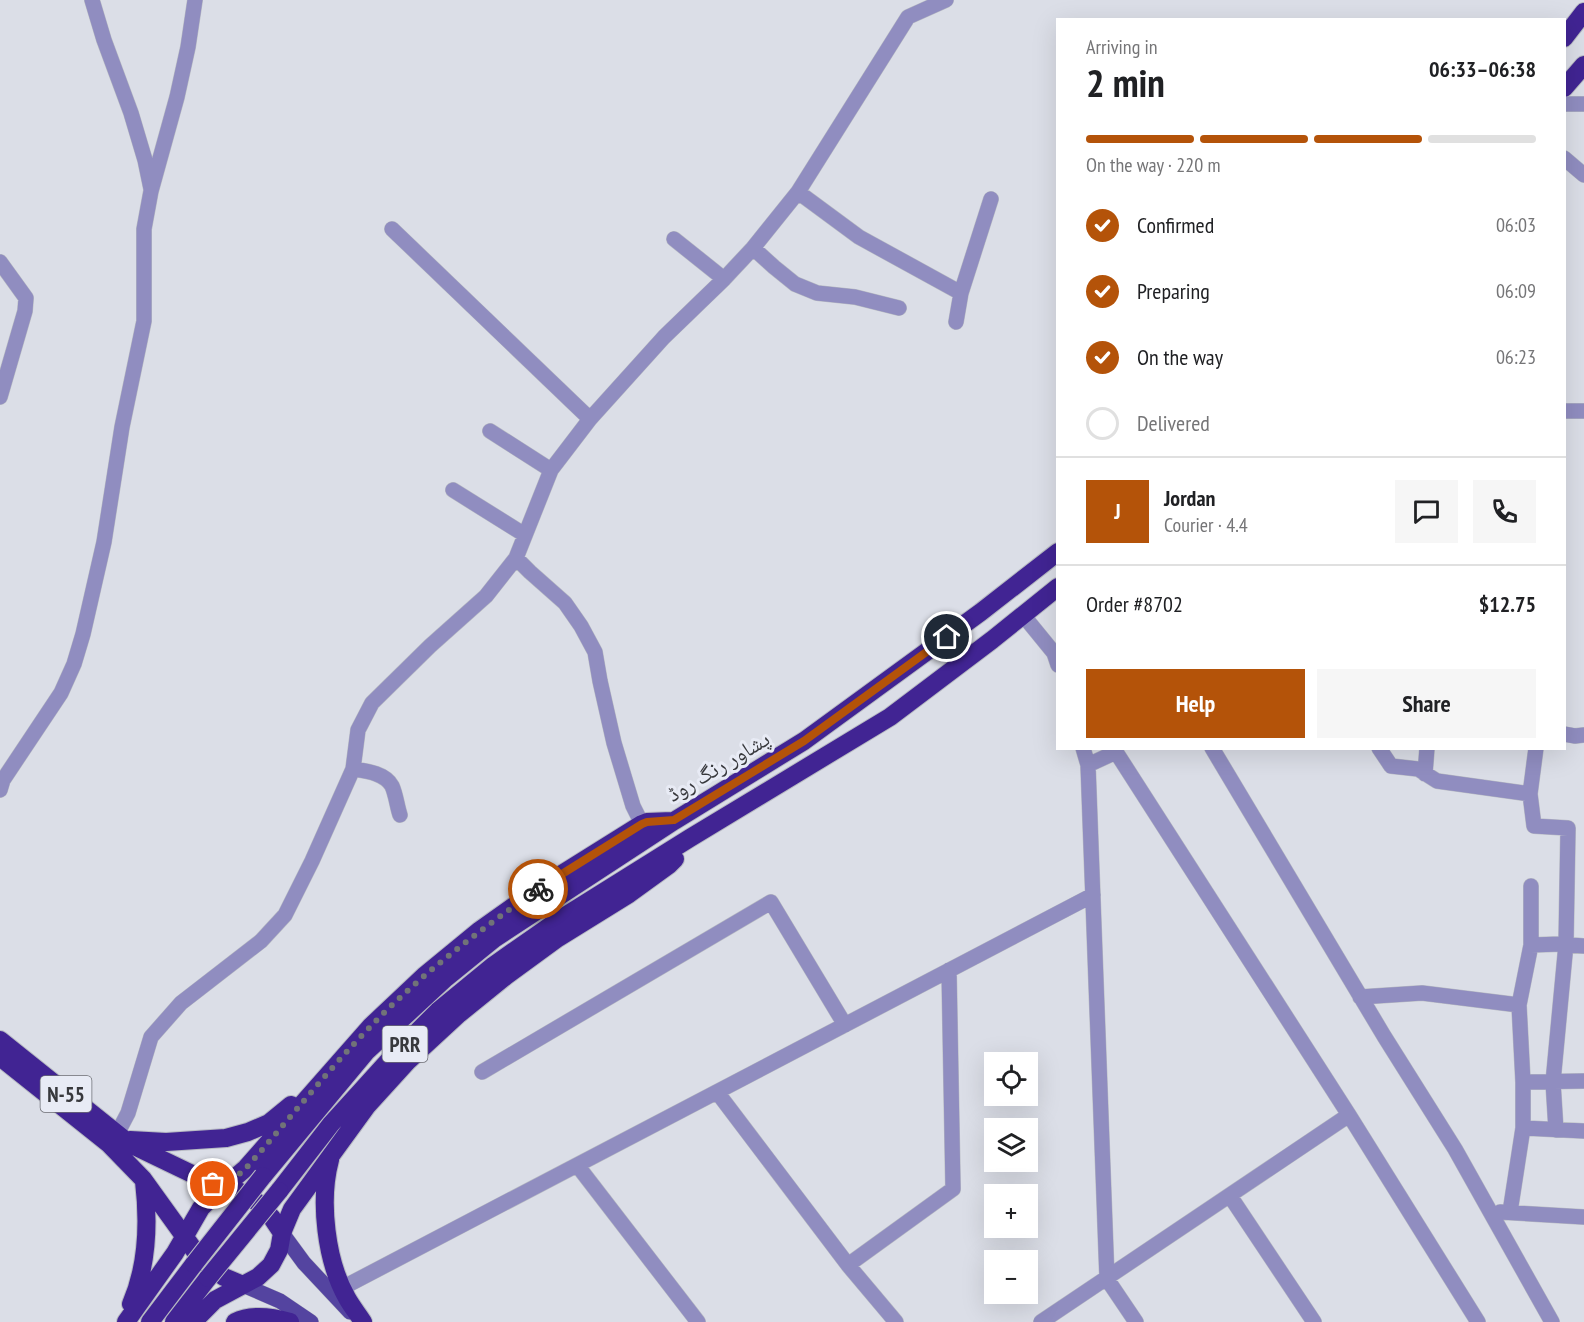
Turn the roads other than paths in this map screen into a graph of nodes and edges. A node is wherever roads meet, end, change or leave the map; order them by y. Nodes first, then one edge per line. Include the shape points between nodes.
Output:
1 (92, 0) edge
2 (195, 0) edge
3 (946, 0) edge
4 (1584, 12) edge
5 (1566, 35) edge
6 (1584, 65) edge
7 (1566, 86) edge
8 (1566, 104) edge
9 (1584, 104) edge
10 (1566, 160) edge
11 (1584, 176) edge
12 (151, 190) junction
13 (798, 192) junction
14 (991, 199) dead end
15 (392, 229) dead end
16 (674, 239) dead end
17 (753, 248) junction
18 (0, 262) edge
19 (724, 279) junction
20 (961, 293) junction
21 (899, 308) dead end
22 (956, 322) dead end
23 (0, 397) edge
24 (1566, 411) edge
25 (1584, 411) edge
26 (590, 419) junction
27 (490, 431) dead end
28 (551, 470) junction
29 (453, 490) dead end
30 (525, 535) junction
31 (1056, 554) edge
32 (516, 558) junction
33 (1056, 589) edge
34 (1023, 615) junction
35 (1056, 659) edge
36 (1566, 734) edge
37 (1584, 735) edge
38 (1084, 750) edge
39 (1213, 750) edge
40 (1380, 750) edge
41 (1427, 750) edge
42 (1536, 750) edge
43 (1088, 765) junction
44 (353, 769) junction
45 (1425, 774) junction
46 (0, 790) edge
47 (1530, 794) junction
48 (400, 815) dead end
49 (674, 820) junction
50 (642, 824) junction
51 (690, 838) junction
52 (1531, 886) dead end
53 (1093, 895) junction
54 (1566, 944) junction
55 (1531, 945) junction
56 (1584, 946) edge
57 (949, 970) junction
58 (1360, 997) junction
59 (1519, 1005) junction
60 (845, 1025) junction
61 (0, 1040) edge
62 (0, 1058) edge
63 (482, 1072) dead end
64 (1584, 1081) edge
65 (1523, 1082) junction
66 (1553, 1082) junction
67 (319, 1084) junction
68 (717, 1092) junction
69 (1348, 1115) junction
70 (1523, 1128) junction
71 (1556, 1130) junction
72 (1584, 1131) edge
73 (124, 1144) junction
74 (332, 1152) junction
75 (578, 1165) junction
76 (143, 1179) junction
77 (225, 1187) junction
78 (1230, 1196) junction
79 (1490, 1211) junction
80 (1510, 1212) junction
81 (1584, 1217) edge
82 (282, 1233) junction
83 (185, 1238) junction
84 (848, 1264) junction
85 (1107, 1279) junction
86 (243, 1285) junction
87 (343, 1296) junction
88 (125, 1322) edge
89 (150, 1322) edge
90 (174, 1322) edge
91 (193, 1322) edge
92 (235, 1322) edge
93 (290, 1322) edge
94 (310, 1322) edge
95 (362, 1322) edge
96 (698, 1322) edge
97 (896, 1322) edge
98 (1041, 1322) edge
99 (1137, 1322) edge
100 (1314, 1322) edge
101 (1478, 1322) edge
102 (1552, 1322) edge

1 - 12 street via 131,113
2 - 12 street via 177,97
3 - 13 street via 908,17
4 - 5 highway
6 - 7 highway
8 - 9 street
10 - 11 street
12 - 46 street via 144,229 144,321 104,542 82,634 61,693
13 - 17 street
13 - 20 street via 859,237
14 - 20 street
15 - 26 street
16 - 19 street
17 - 19 street
17 - 21 street via 795,284 817,293
18 - 23 street via 26,298
19 - 26 street via 664,337
20 - 22 street
24 - 25 street
26 - 28 street
27 - 28 street
28 - 30 street
29 - 30 street
30 - 32 street
31 - 49 highway, پشاور رنگ روڈ / PRR via 813,735
32 - 44 street via 486,596 372,703 358,730
32 - 50 street via 565,603 595,652 614,743
33 - 34 highway, PRR
34 - 35 street
34 - 51 highway, PRR via 890,717
36 - 37 street
38 - 43 street
39 - 58 street
40 - 45 street via 1391,766 1418,769
41 - 45 street
42 - 47 street
43 - 53 street
43 - 69 street via 1116,752
44 - 48 street via 385,779 392,786
44 - 73 street via 285,915 261,941 181,1003 151,1037 128,1113
45 - 47 street via 1437,781
47 - 54 street via 1534,826 1568,828
49 - 50 highway
49 - 89 highway, پشاور رنگ روڈ / PRR, bridge via 494,939 366,1052 262,1176
50 - 67 highway via 480,930 371,1026
51 - 74 highway via 669,865 558,938 459,1014 382,1088
51 - 90 highway, PRR, bridge via 554,923 438,1011 331,1124
52 - 55 street
53 - 57 street
53 - 85 street
54 - 55 street
54 - 56 street
54 - 66 street
55 - 59 street
57 - 60 street
57 - 84 street via 953,1189
58 - 59 street via 1422,993
58 - 79 street
59 - 65 street
60 - 63 street via 771,902
60 - 68 street
61 - 73 highway, N-55
62 - 73 highway, N-55 via 110,1144
64 - 66 street
65 - 66 street
65 - 70 street
66 - 71 street
67 - 73 highway via 269,1123 249,1132 226,1138
67 - 77 highway
68 - 75 street
68 - 84 street
69 - 78 street
69 - 101 street
70 - 71 street
70 - 80 street
71 - 72 street
73 - 76 highway, N-55
73 - 77 highway, N-55
74 - 82 highway via 292,1209
74 - 87 highway via 324,1194 326,1228
75 - 87 street
75 - 96 street
76 - 83 highway, N-55
76 - 88 highway via 147,1221 144,1263
77 - 82 highway, N-55 via 258,1203
77 - 83 highway via 201,1208
78 - 85 street
78 - 100 street
79 - 80 street
79 - 102 street
80 - 81 street
82 - 86 highway via 271,1265 258,1278
82 - 87 main road, N-55 via 304,1263
83 - 86 highway, N-55 via 212,1268
83 - 88 highway
84 - 97 street
85 - 98 street
85 - 99 street
86 - 91 highway via 215,1300
86 - 94 main road, N-55 via 280,1301
87 - 95 highway
92 - 93 highway via 265,1317

